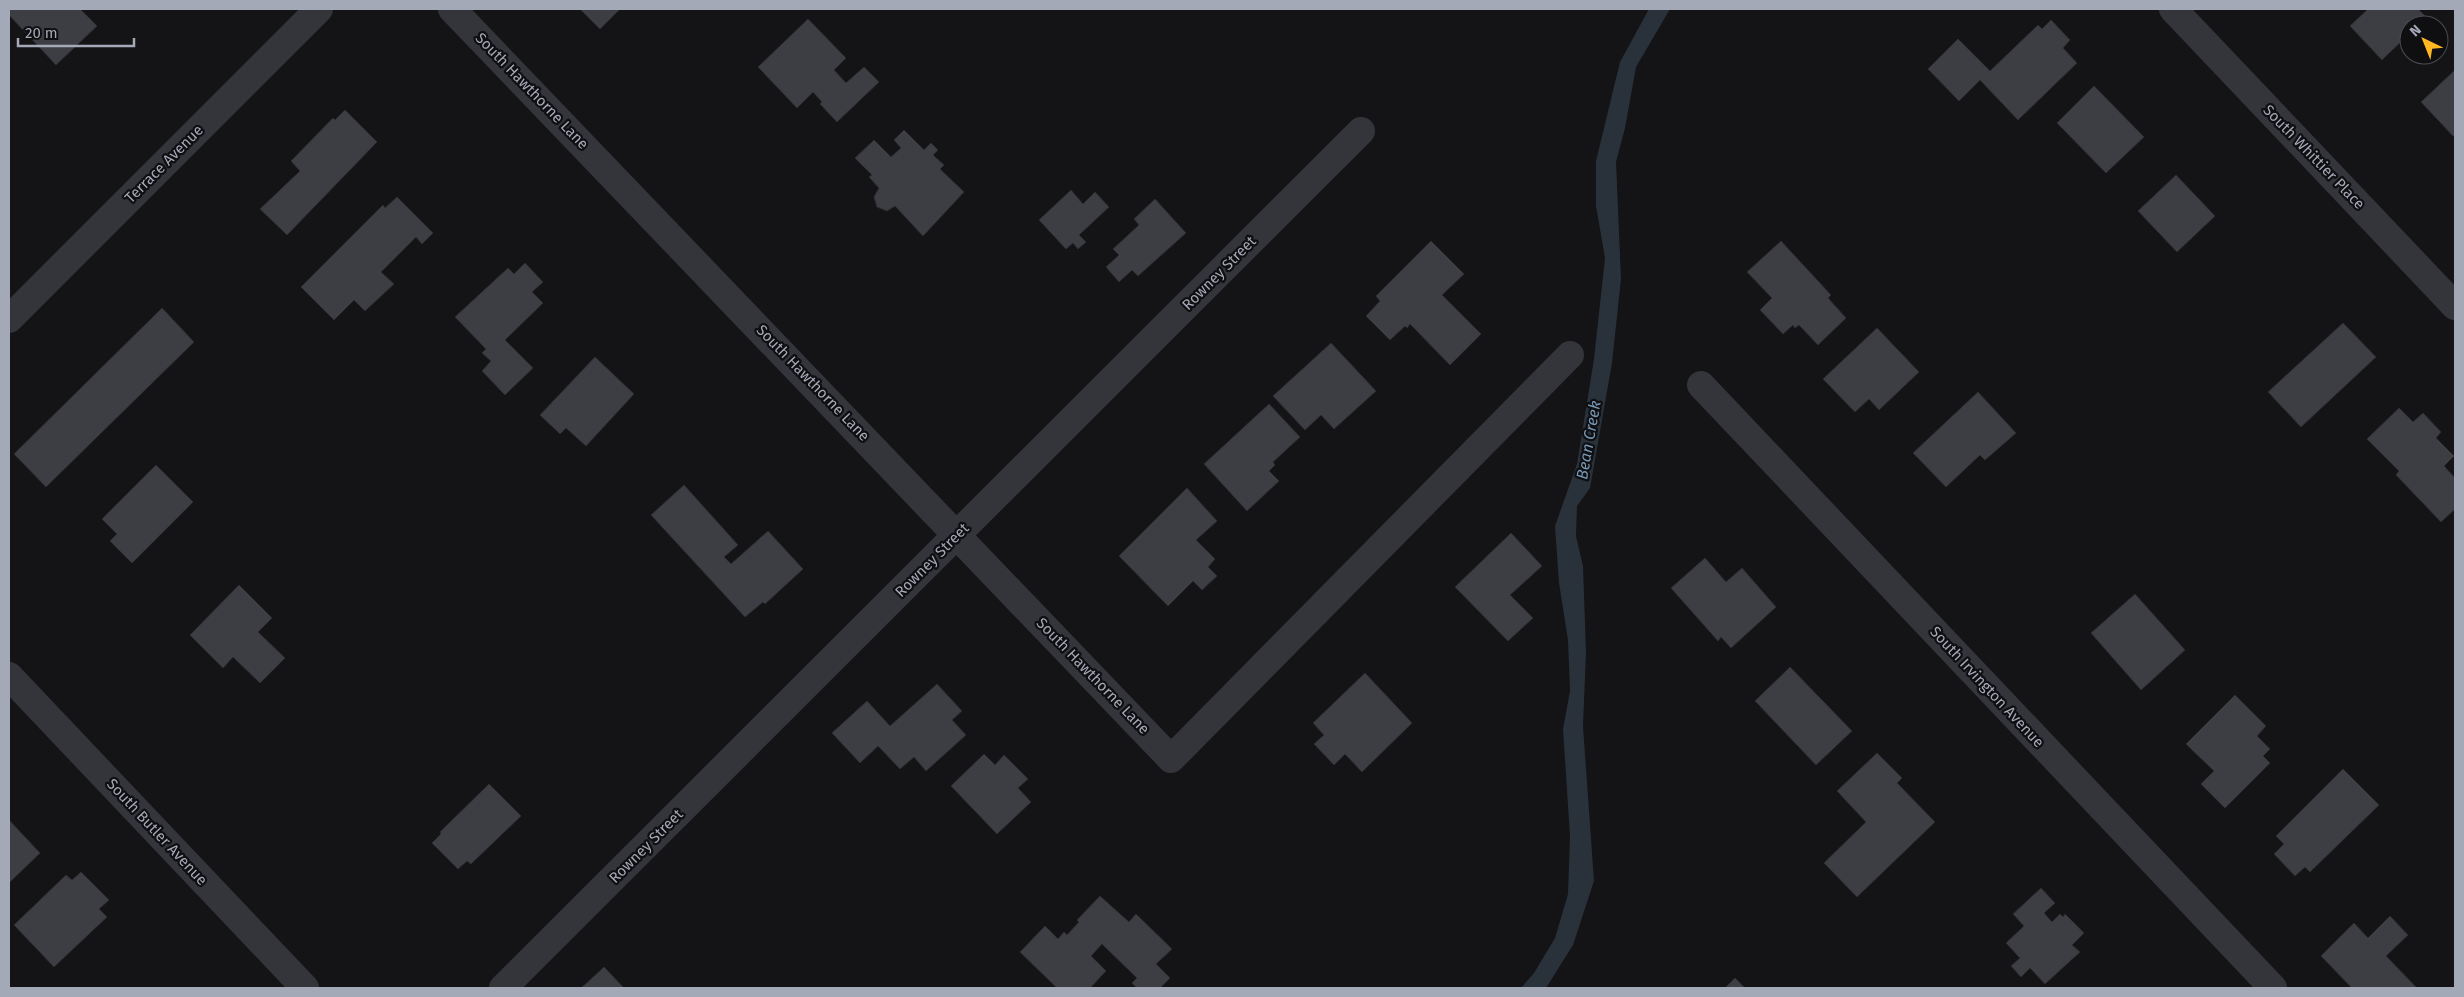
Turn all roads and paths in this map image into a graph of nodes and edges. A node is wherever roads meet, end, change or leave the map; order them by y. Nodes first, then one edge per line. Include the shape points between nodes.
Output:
1 (320, 9) edge
2 (452, 9) edge
3 (2173, 9) edge
4 (1361, 131) dead end
5 (2455, 306) edge
6 (9, 319) edge
7 (1570, 355) dead end
8 (1701, 385) dead end
9 (958, 534) junction
10 (9, 676) edge
11 (305, 988) edge
12 (503, 988) edge
13 (2273, 988) edge

1 - 6 street, Terrace Avenue
2 - 9 street, South Hawthorne Lane
3 - 5 street, South Whittier Place
4 - 9 street, Rowney Street
7 - 9 street, South Hawthorne Lane via 1172,759
8 - 13 street, South Irvington Avenue
9 - 12 street, Rowney Street
10 - 11 street, South Butler Avenue

